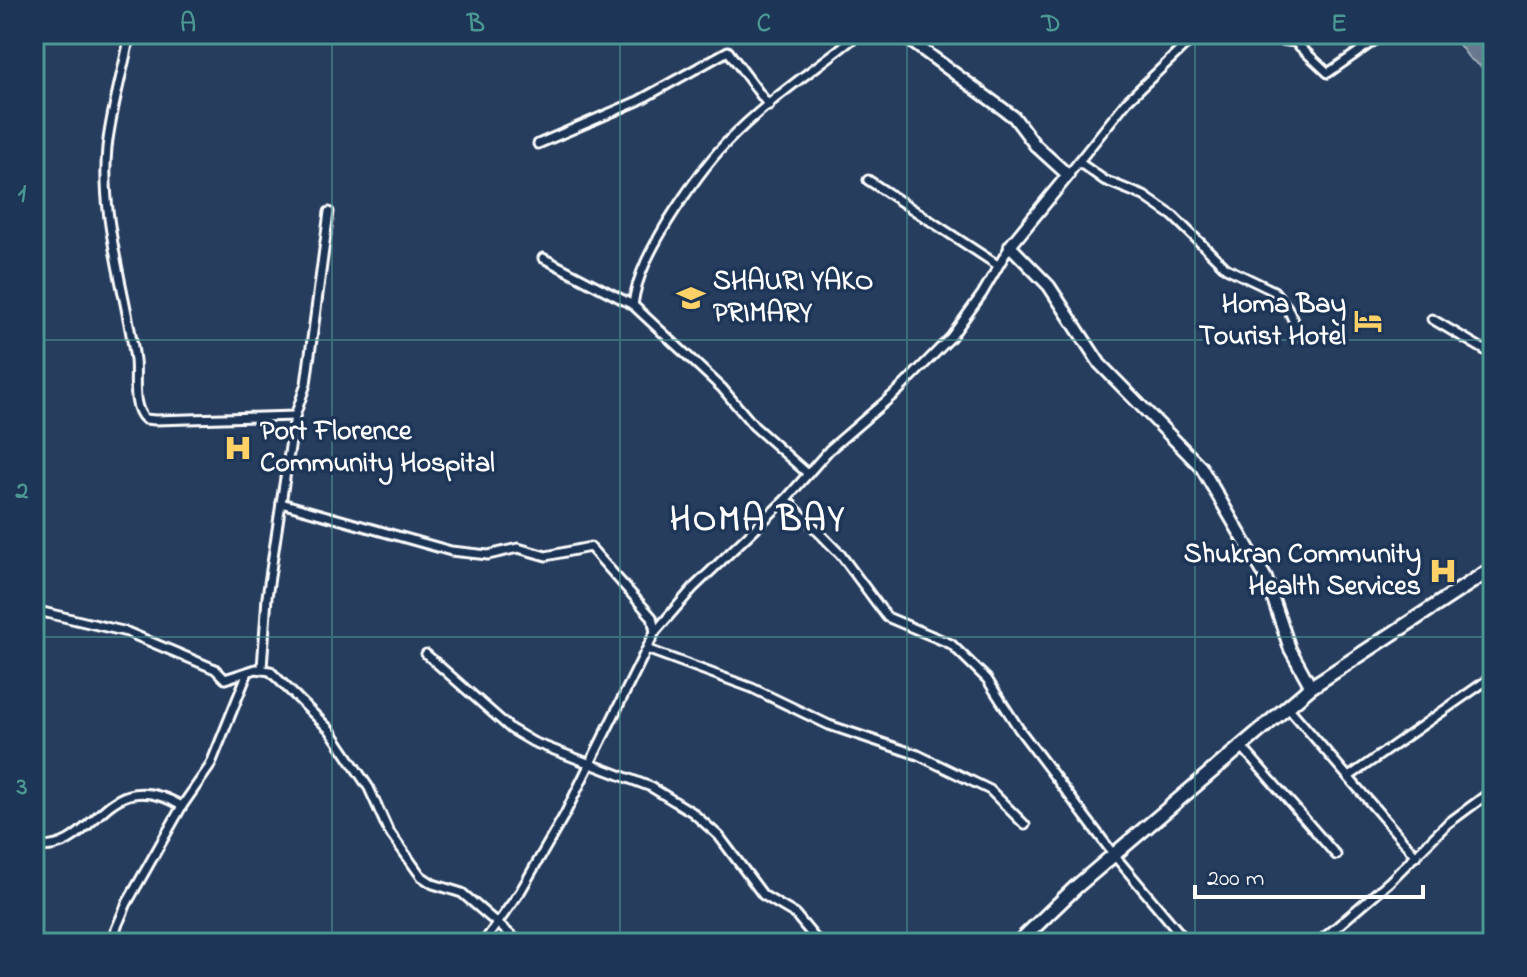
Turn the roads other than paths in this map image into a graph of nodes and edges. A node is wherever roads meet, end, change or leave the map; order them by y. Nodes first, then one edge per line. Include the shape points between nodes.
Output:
1 (130, 34) edge
2 (859, 34) edge
3 (901, 34) edge
4 (1197, 34) edge
5 (1239, 34) edge
6 (1384, 34) edge
7 (769, 106) junction
8 (538, 144) dead end
9 (1080, 163) junction
10 (1068, 175) junction
11 (868, 180) dead end
12 (329, 212) dead end
13 (1010, 246) junction
14 (543, 258) dead end
15 (996, 264) junction
16 (633, 305) junction
17 (1432, 319) dead end
18 (1301, 337) dead end
19 (1493, 355) edge
20 (295, 416) junction
21 (808, 474) junction
22 (786, 499) junction
23 (281, 503) junction
24 (1493, 568) edge
25 (34, 610) edge
26 (655, 632) junction
27 (649, 650) junction
28 (426, 654) dead end
29 (262, 668) junction
30 (248, 672) junction
31 (1493, 676) edge
32 (1311, 687) junction
33 (1288, 707) junction
34 (1242, 747) junction
35 (588, 761) junction
36 (1350, 776) junction
37 (1492, 794) edge
38 (182, 806) junction
39 (1025, 825) dead end
40 (34, 846) edge
41 (1114, 855) junction
42 (1336, 855) dead end
43 (1416, 856) junction
44 (498, 924) junction
45 (110, 943) edge
46 (483, 943) edge
47 (520, 943) edge
48 (819, 943) edge
49 (1018, 943) edge
50 (1188, 943) edge
51 (1318, 943) edge

1 - 20 street via 106,175 138,411 155,420
2 - 7 street
3 - 10 street via 1014,117
4 - 9 street via 1127,101
5 - 6 street via 1295,42 1328,73
7 - 8 street via 728,51 638,101
7 - 16 street via 725,144 687,191 653,246 636,283
9 - 10 street
9 - 18 street via 1104,180 1144,196 1173,216 1226,268 1274,291
10 - 13 street
11 - 15 street
12 - 20 street via 306,384
13 - 15 street
13 - 32 street via 1049,286 1100,364 1201,467 1266,578 1290,649
14 - 16 street
15 - 21 street via 951,337
16 - 21 street
17 - 19 street
20 - 23 street
21 - 22 street
22 - 26 street
22 - 41 street via 841,555 887,617 951,644 973,664
23 - 26 street via 451,551 488,555 518,548 546,556 590,547 652,617
23 - 29 street
24 - 32 highway
25 - 30 street via 127,632 215,669 225,679
26 - 27 street
27 - 35 street
27 - 39 street via 941,765 990,790
28 - 35 street via 511,729
29 - 30 street
29 - 44 street via 330,730 421,876 462,893
30 - 38 street via 210,766
31 - 36 street
32 - 33 highway
33 - 34 highway
33 - 36 street
34 - 41 highway
34 - 42 street
35 - 44 street via 565,814
35 - 48 street via 651,787 706,823 763,895 795,914
36 - 43 street
37 - 43 street via 1447,824
38 - 40 street via 138,791 109,804 68,842
38 - 45 street
41 - 49 highway
41 - 50 street
43 - 51 street
44 - 46 street
44 - 47 street

